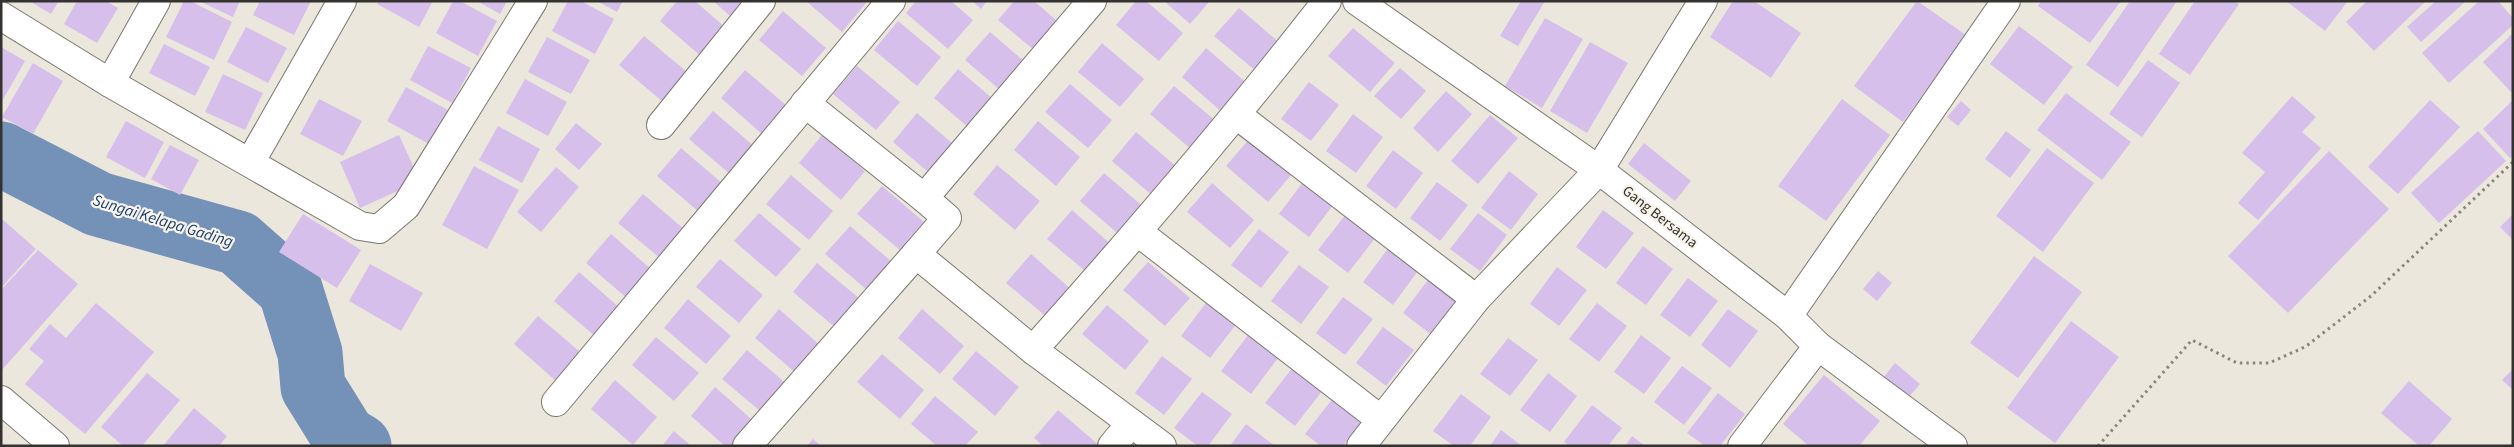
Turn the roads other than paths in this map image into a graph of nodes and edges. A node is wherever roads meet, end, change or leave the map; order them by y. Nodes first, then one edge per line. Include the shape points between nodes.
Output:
1 (156, 1) edge
2 (342, 1) edge
3 (533, 1) edge
4 (761, 1) edge
5 (891, 1) edge
6 (1092, 1) edge
7 (1328, 1) edge
8 (1357, 1) edge
9 (1703, 1) edge
10 (2006, 1) edge
11 (1, 16) edge
12 (110, 83) junction
13 (805, 104) junction
14 (1237, 115) junction
15 (661, 125) dead end
16 (251, 161) junction
17 (1600, 170) junction
18 (924, 198) junction
19 (1138, 232) junction
20 (916, 254) junction
21 (1476, 298) junction
22 (1788, 316) junction
23 (1818, 346) junction
24 (1033, 350) junction
25 (1, 400) edge
26 (556, 402) dead end
27 (1380, 419) junction
28 (1132, 423) junction
29 (56, 446) edge
30 (747, 446) edge
31 (1112, 446) edge
32 (1162, 446) edge
33 (1361, 446) edge
34 (1742, 446) edge
35 (1953, 446) edge

1 - 12 street
2 - 16 street
3 - 16 street via 406,206 380,229 360,226
4 - 15 street
5 - 13 street
6 - 18 street
7 - 14 street
8 - 17 street, Gang Bersama
9 - 17 street
10 - 22 street
11 - 12 street
12 - 16 street
13 - 18 street
13 - 26 street
14 - 19 street
14 - 21 street
17 - 21 street
17 - 22 street, Gang Bersama
18 - 20 street via 947,218
19 - 24 street
19 - 27 street
20 - 24 street
20 - 30 street
21 - 27 street
22 - 23 street, Gang Bersama
23 - 34 street
23 - 35 street, Gang Bersama
24 - 28 street
25 - 29 street
27 - 33 street
28 - 31 street
28 - 32 street

